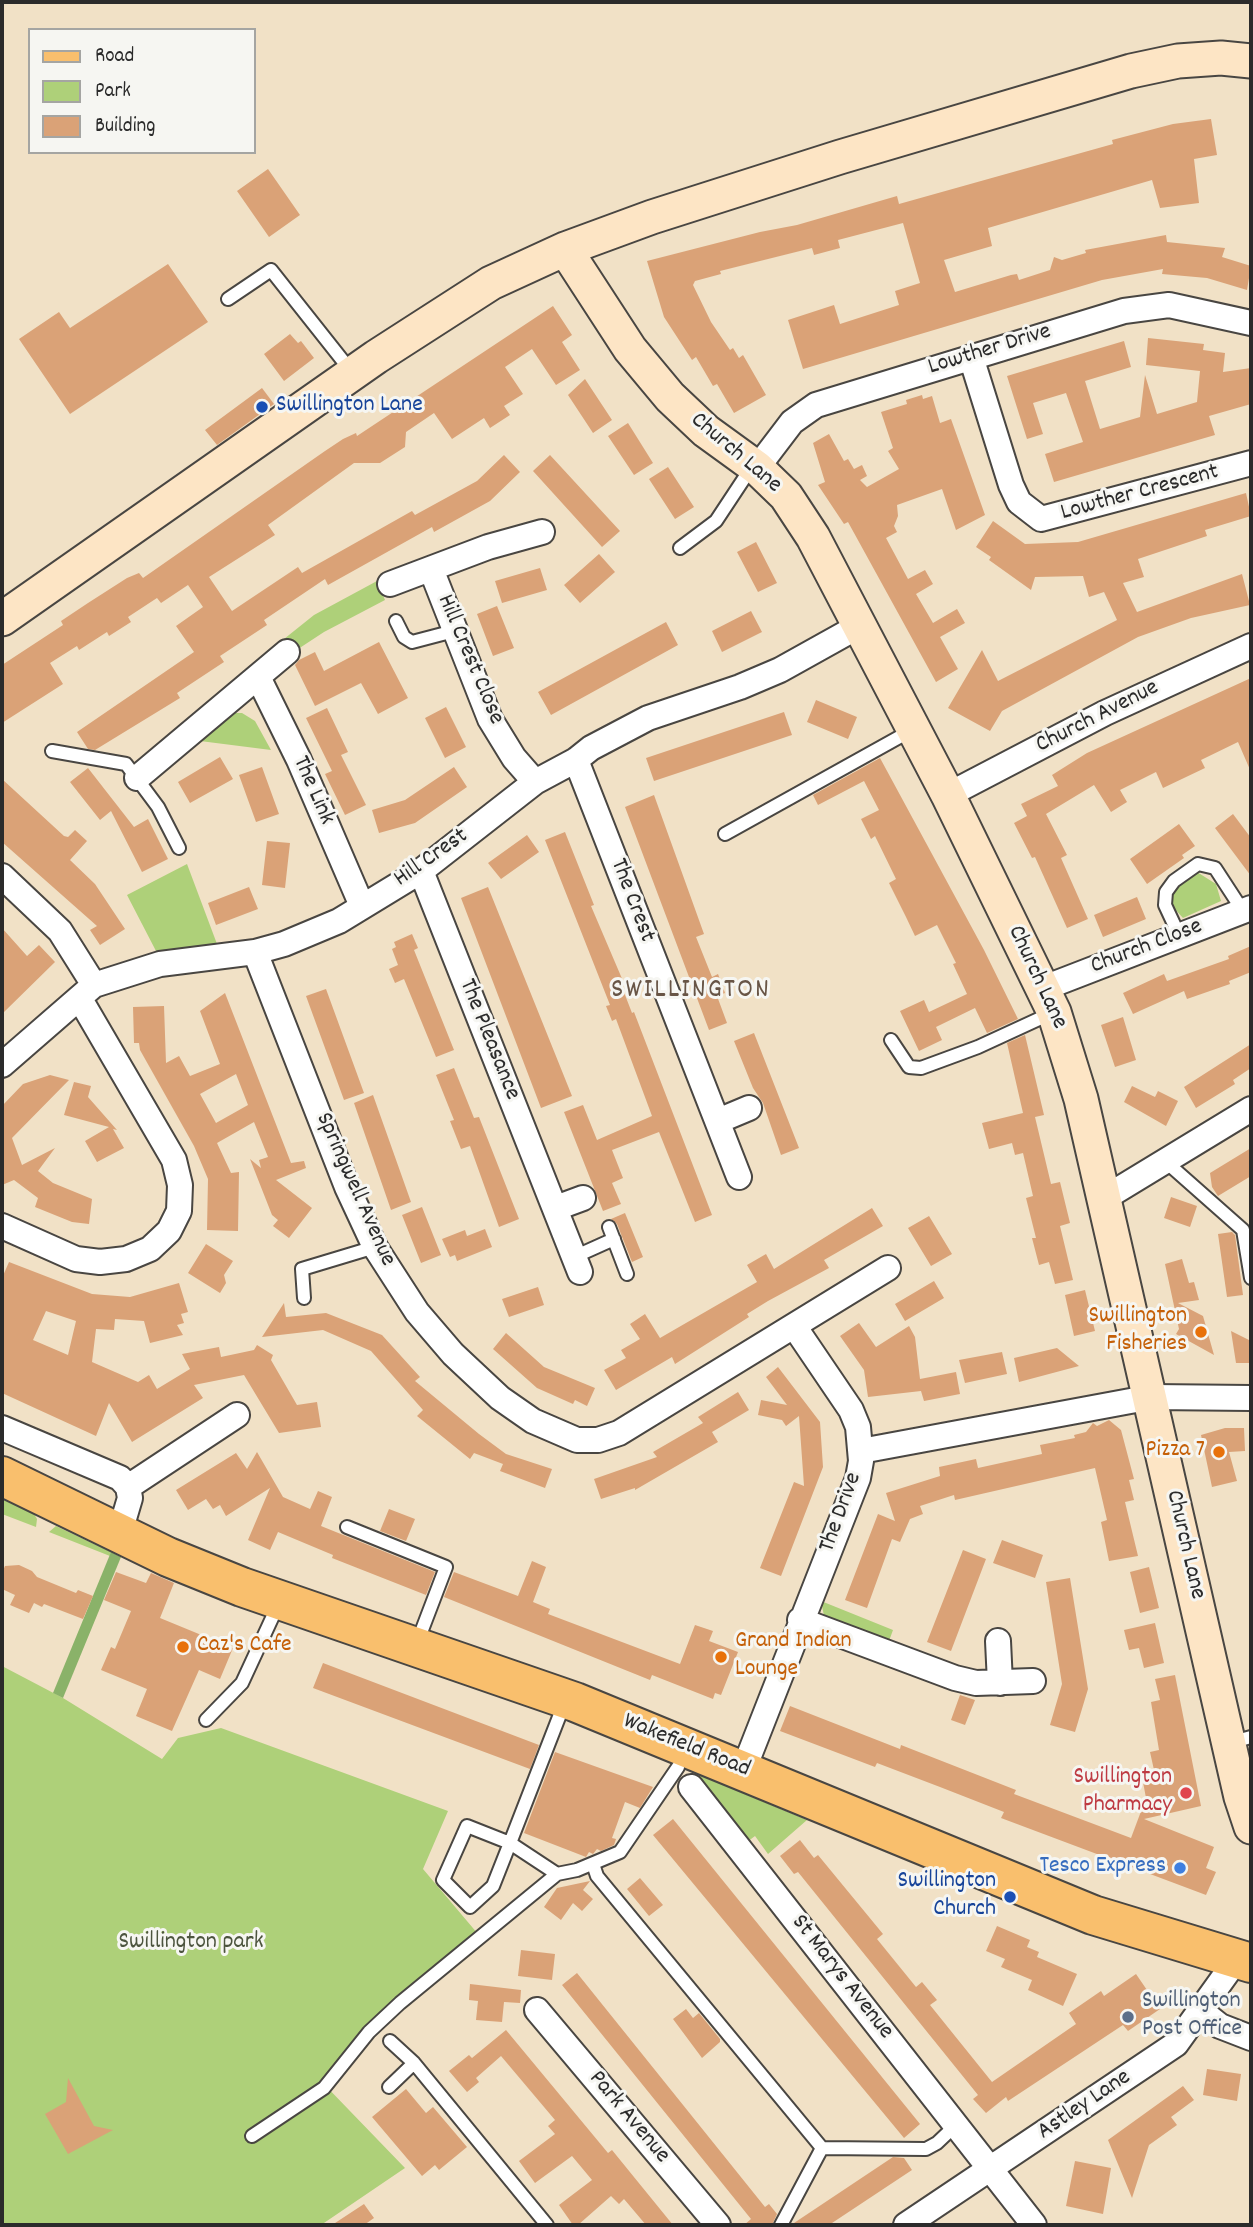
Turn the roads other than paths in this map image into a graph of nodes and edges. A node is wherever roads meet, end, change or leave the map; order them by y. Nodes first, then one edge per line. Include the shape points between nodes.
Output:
1 (1251, 61) edge
2 (565, 249) junction
3 (228, 299) dead end
4 (1251, 323) edge
5 (971, 357) junction
6 (352, 373) junction
7 (1251, 463) edge
8 (755, 466) junction
9 (542, 532) dead end
10 (680, 548) dead end
11 (432, 569) junction
12 (390, 584) dead end
13 (2, 619) edge
14 (396, 621) dead end
15 (859, 626) junction
16 (454, 631) junction
17 (1251, 646) edge
18 (288, 652) dead end
19 (258, 677) junction
20 (913, 730) junction
21 (52, 751) dead end
22 (576, 760) junction
23 (138, 778) junction
24 (535, 782) junction
25 (948, 794) junction
26 (725, 834) dead end
27 (179, 848) dead end
28 (421, 871) junction
29 (2, 876) edge
30 (362, 906) junction
31 (1247, 909) edge
32 (1179, 935) junction
33 (255, 952) junction
34 (87, 992) junction
35 (1049, 1000) junction
36 (891, 1041) dead end
37 (2, 1066) edge
38 (749, 1108) dead end
39 (1251, 1109) edge
40 (718, 1121) junction
41 (1165, 1161) junction
42 (739, 1177) dead end
43 (583, 1198) dead end
44 (1103, 1199) junction
45 (556, 1208) junction
46 (2, 1226) edge
47 (375, 1247) junction
48 (577, 1264) joint
49 (888, 1268) dead end
50 (627, 1274) dead end
51 (1251, 1278) edge
52 (304, 1298) dead end
53 (794, 1326) junction
54 (1152, 1397) junction
55 (1251, 1398) edge
56 (237, 1415) dead end
57 (2, 1428) edge
58 (861, 1451) junction
59 (2, 1476) edge
60 (128, 1487) junction
61 (346, 1527) dead end
62 (120, 1532) junction
63 (280, 1600) junction
64 (800, 1620) junction
65 (998, 1641) dead end
66 (415, 1647) junction
67 (1033, 1681) dead end
68 (1000, 1683) junction
69 (566, 1699) junction
70 (206, 1720) dead end
71 (1240, 1740) edge
72 (681, 1765) junction
73 (743, 1771) junction
74 (1251, 1827) edge
75 (510, 1843) junction
76 (593, 1864) junction
77 (557, 1874) junction
78 (1244, 1961) edge
79 (537, 2010) dead end
80 (1201, 2011) junction
81 (1251, 2038) edge
82 (390, 2041) dead end
83 (414, 2063) junction
84 (389, 2087) dead end
85 (957, 2124) junction
86 (253, 2136) dead end
87 (822, 2148) junction
88 (992, 2168) junction
89 (547, 2225) edge
90 (718, 2225) edge
91 (782, 2225) edge
92 (906, 2225) edge
93 (1034, 2225) edge

1 - 2 street via 1178,61 1131,71 840,157
2 - 6 street via 491,284
2 - 8 street, Church Lane via 630,349 670,397 706,431
3 - 6 lane via 271,270
4 - 5 street, Lowther Drive via 1192,308 1146,306
5 - 7 street, Lowther Crescent via 1011,485 1019,502 1041,519
5 - 8 street, Lowther Drive via 816,405 792,422
6 - 13 street
8 - 10 lane via 716,521
8 - 15 street, Church Lane via 786,496 813,537
9 - 11 street, Hill Crest Close
11 - 12 street, Hill Crest Close
11 - 16 street, Hill Crest Close
14 - 16 lane via 412,642
15 - 20 street, Church Lane
15 - 22 street, Hill Crest via 780,670 648,718
16 - 24 street, Hill Crest Close via 490,719
17 - 25 street, Church Avenue via 1105,713
18 - 19 street
19 - 23 street
19 - 30 street, The Link
20 - 25 street, Church Lane
20 - 26 lane
21 - 23 lane via 126,764
22 - 24 street, Hill Crest
22 - 40 street, The Crest
23 - 27 lane
24 - 28 street, Hill Crest
25 - 35 street, Church Lane
28 - 30 street, Hill Crest
28 - 45 street, The Pleasance
29 - 34 street via 60,931
30 - 33 street, Hill Crest via 310,934
31 - 32 street, Church Close
31 - 32 lane via 1215,868 1198,864 1166,892 1165,905
32 - 35 street, Church Close
33 - 34 street, Hill Crest via 160,964
33 - 47 street, Springwell Avenue
34 - 37 street, Hill Crest
34 - 46 street via 174,1160 180,1185 179,1211 169,1231 150,1248 126,1259 100,1262 76,1259
35 - 36 lane via 978,1047 921,1068 909,1067
35 - 44 street, Church Lane via 1081,1099
38 - 40 street
39 - 41 street
40 - 42 street, The Crest
41 - 44 street
41 - 51 lane via 1243,1230
43 - 45 street
44 - 54 street, Church Lane
45 - 48 street, The Pleasance
47 - 52 lane via 302,1269
47 - 53 street, Springwell Avenue via 417,1312 453,1354 500,1398 533,1421 578,1440 619,1433
48 - 50 lane via 611,1233
49 - 53 street, Springwell Avenue
53 - 58 street via 852,1410
54 - 55 street, The Drive
54 - 58 street, The Drive
54 - 71 street, Church Lane
56 - 60 street
57 - 60 street via 120,1478
58 - 64 street, The Drive via 858,1478
59 - 62 main road, Wakefield Road
60 - 62 street via 130,1499
61 - 66 lane via 446,1567
62 - 63 main road, Wakefield Road via 168,1557
63 - 66 main road, Wakefield Road
63 - 70 lane via 243,1683
64 - 68 street via 955,1678
64 - 73 street, The Drive
65 - 68 street
66 - 69 main road, Wakefield Road
67 - 68 street
69 - 72 main road, Wakefield Road
69 - 75 lane
71 - 74 street, Church Lane via 1241,1797
72 - 73 main road, Wakefield Road
72 - 76 lane via 620,1852
72 - 85 street, St Marys Avenue
73 - 78 main road, Wakefield Road via 1093,1915
75 - 75 lane via 493,1886 470,1907 443,1880 467,1826
75 - 77 lane
76 - 77 lane
76 - 87 lane via 597,1876
77 - 86 lane via 400,2003 369,2032 324,2088
78 - 80 street, Astley Lane
79 - 90 street, Park Avenue
80 - 81 street
80 - 88 street, Astley Lane via 1176,2044
82 - 83 lane
83 - 84 lane
83 - 89 lane
85 - 87 lane via 926,2149
85 - 88 street, St Marys Avenue
87 - 91 lane
88 - 92 street, Astley Lane
88 - 93 street, St Marys Avenue via 1017,2208

